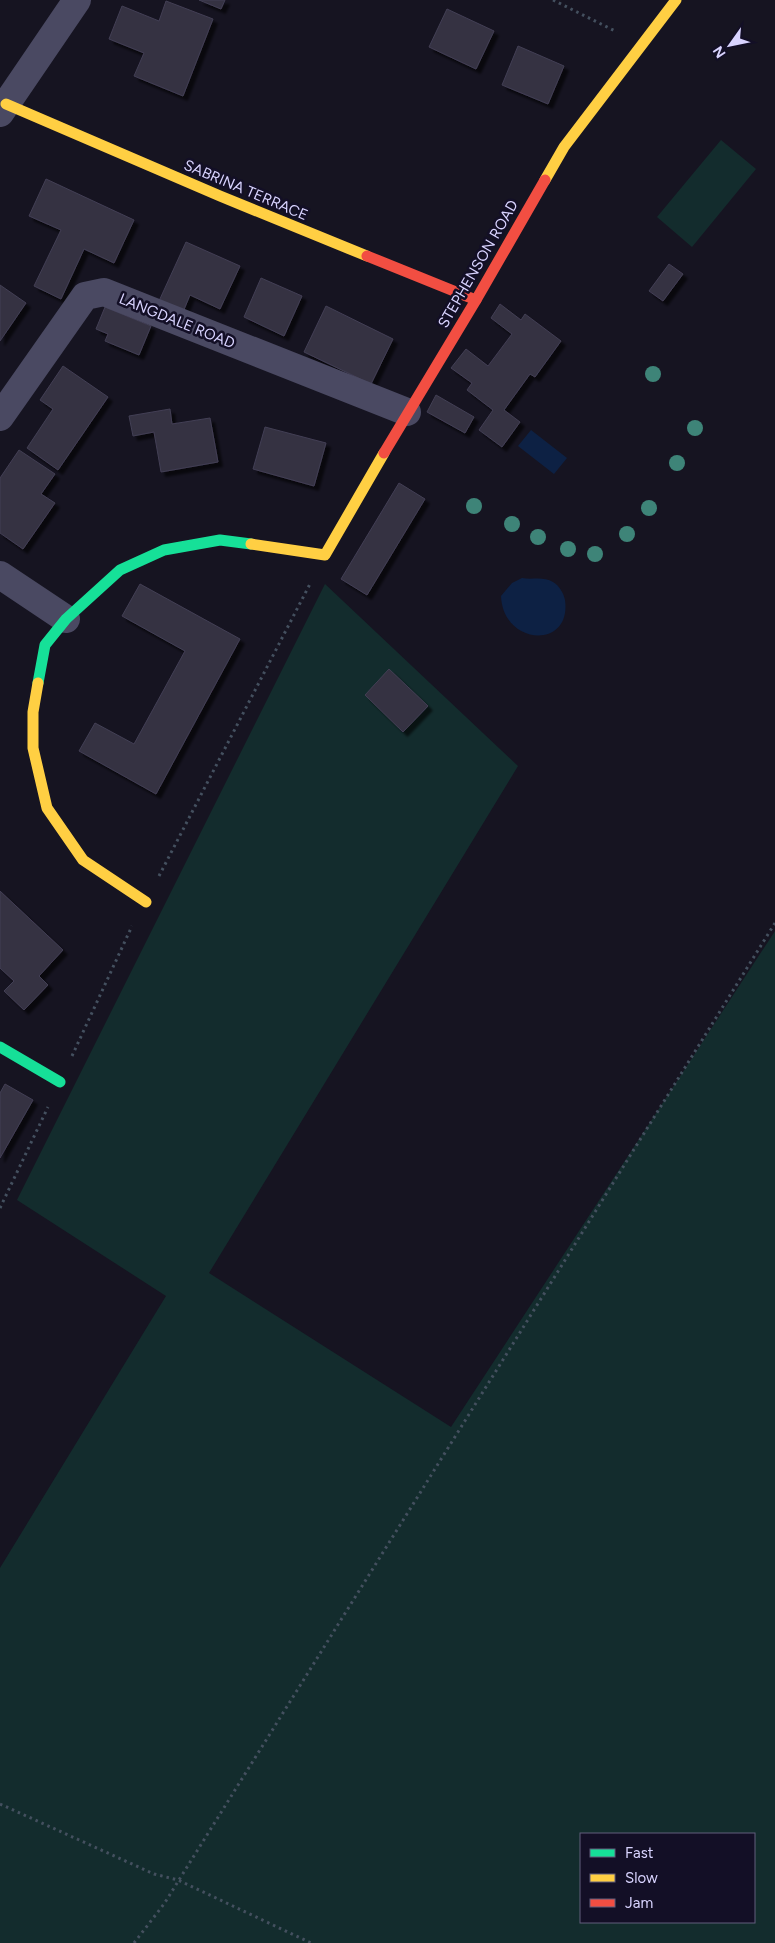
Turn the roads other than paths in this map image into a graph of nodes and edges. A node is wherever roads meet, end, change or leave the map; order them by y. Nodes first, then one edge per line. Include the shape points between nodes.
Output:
1 (78, 0) edge
2 (676, 0) edge
3 (3, 109) edge
4 (476, 300) junction
5 (407, 412) junction
6 (0, 417) edge
7 (0, 576) edge
8 (66, 619) junction
9 (146, 902) road end
10 (0, 1047) edge
11 (60, 1082) road end

1 - 3 street
2 - 4 street, STEPHENSON ROAD via 564,147
3 - 4 street, SABRINA TERRACE via 106,146
4 - 5 street, STEPHENSON ROAD
5 - 6 street, LANGDALE ROAD via 104,292 85,296
5 - 8 street, STEPHENSON ROAD via 325,555 220,540 164,550 120,570
7 - 8 street
8 - 9 street via 45,645 33,712 33,748 46,808 83,860
10 - 11 street

